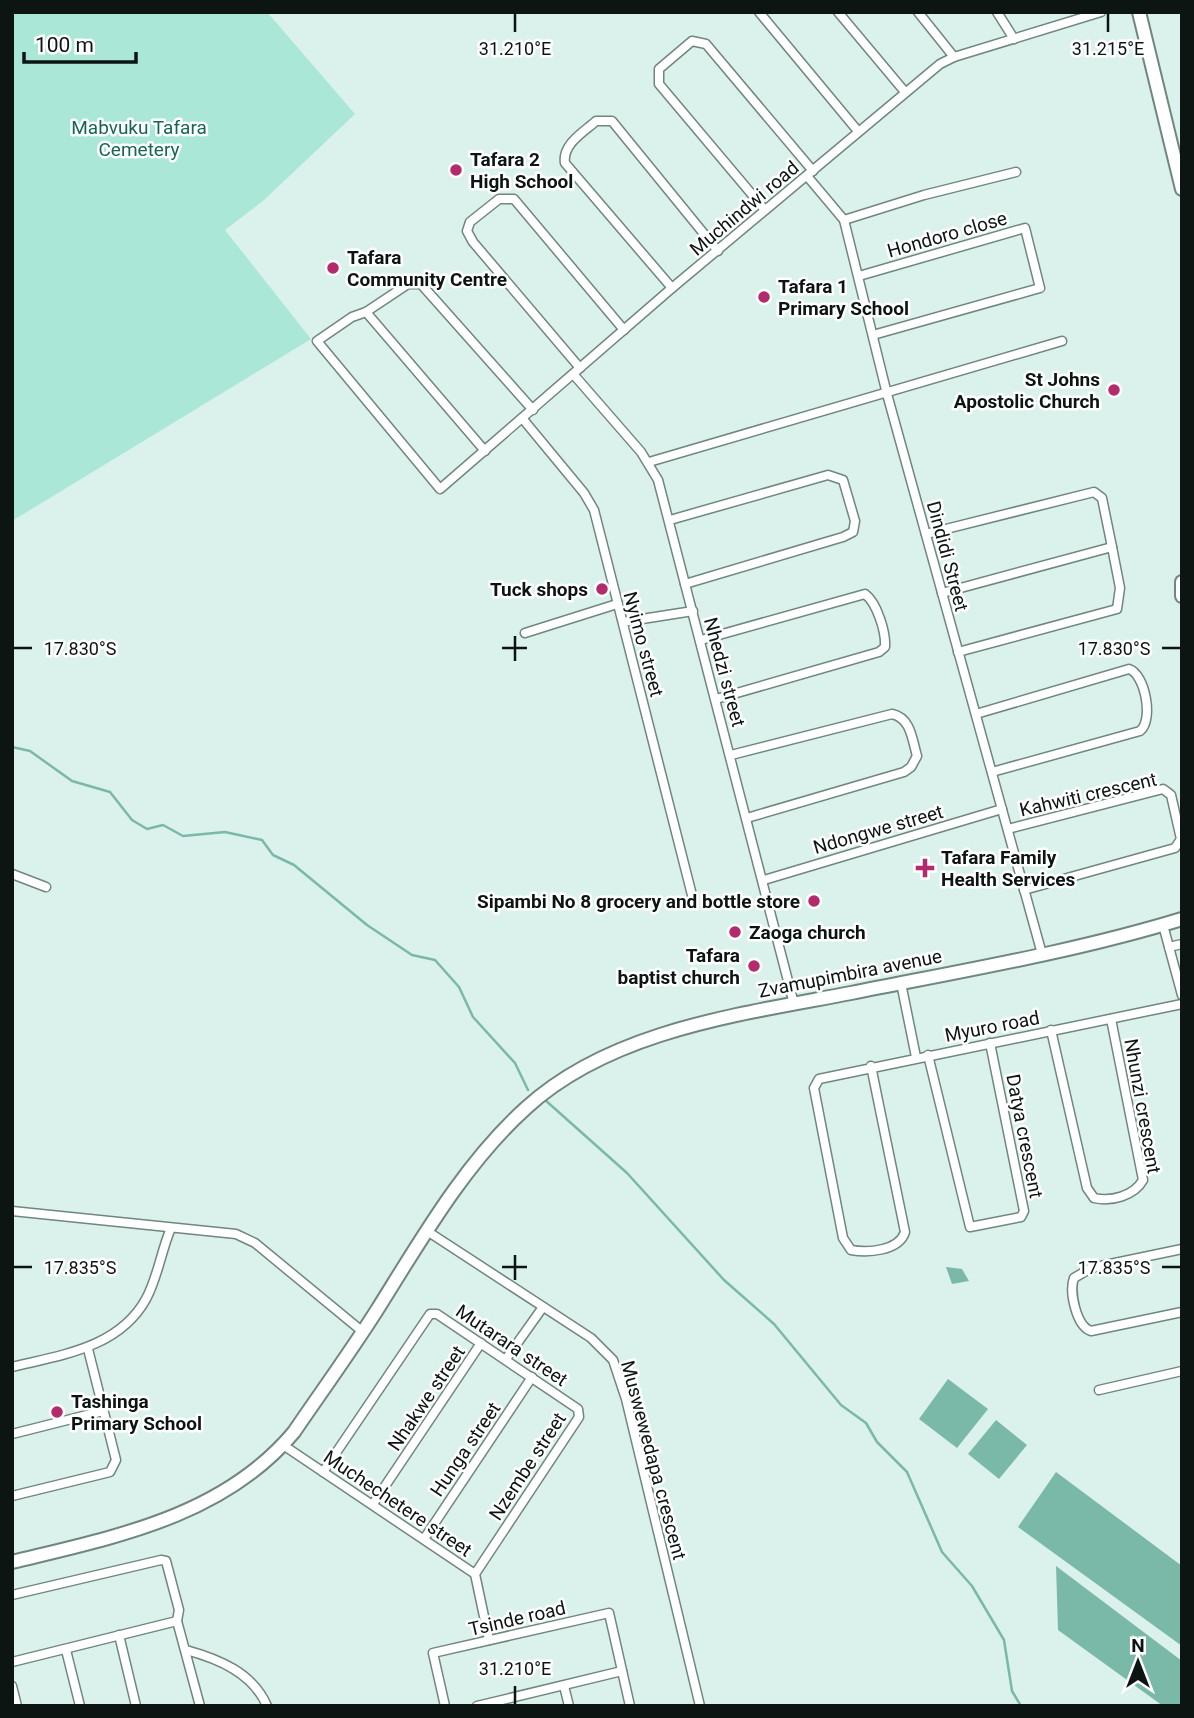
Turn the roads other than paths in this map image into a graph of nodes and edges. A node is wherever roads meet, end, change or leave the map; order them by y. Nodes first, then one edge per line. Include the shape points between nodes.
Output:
1 (759, 12) edge
2 (838, 12) edge
3 (918, 12) edge
4 (998, 12) edge
5 (1101, 12) edge
6 (1139, 12) edge
7 (1014, 39) junction
8 (954, 57) junction
9 (905, 92) junction
10 (858, 130) junction
11 (1178, 149) edge
12 (1016, 172) dead end
13 (810, 173) junction
14 (1182, 189) edge
15 (765, 210) junction
16 (844, 220) junction
17 (718, 251) junction
18 (859, 276) junction
19 (672, 288) junction
20 (366, 312) junction
21 (624, 330) junction
22 (873, 335) junction
23 (1062, 341) dead end
24 (577, 371) junction
25 (887, 394) junction
26 (533, 410) junction
27 (522, 418) junction
28 (485, 451) junction
29 (649, 462) junction
30 (670, 520) junction
31 (926, 534) junction
32 (1112, 547) junction
33 (1182, 582) edge
34 (685, 584) junction
35 (942, 593) junction
36 (1182, 596) edge
37 (617, 604) junction
38 (693, 611) junction
39 (623, 622) junction
40 (525, 633) dead end
41 (701, 639) junction
42 (958, 652) junction
43 (716, 699) junction
44 (976, 714) junction
45 (730, 755) junction
46 (992, 772) junction
47 (1002, 809) junction
48 (747, 818) junction
49 (1007, 829) junction
50 (12, 874) edge
51 (764, 880) junction
52 (46, 887) dead end
53 (1024, 890) junction
54 (693, 898) dead end
55 (1182, 919) edge
56 (1163, 925) junction
57 (1182, 944) edge
58 (1169, 947) junction
59 (1042, 954) junction
60 (901, 983) junction
61 (1182, 995) edge
62 (794, 1004) junction
63 (1182, 1004) edge
64 (1111, 1019) junction
65 (1051, 1030) junction
66 (990, 1043) junction
67 (928, 1055) junction
68 (916, 1058) junction
69 (871, 1066) junction
70 (12, 1211) edge
71 (171, 1228) junction
72 (427, 1231) junction
73 (1182, 1249) edge
74 (543, 1307) junction
75 (1182, 1312) edge
76 (363, 1332) junction
77 (481, 1343) junction
78 (88, 1349) junction
79 (506, 1359) junction
80 (12, 1367) edge
81 (1182, 1371) edge
82 (532, 1377) junction
83 (1099, 1390) dead end
84 (578, 1409) joint
85 (103, 1411) junction
86 (12, 1434) edge
87 (283, 1445) junction
88 (323, 1472) junction
89 (12, 1496) edge
90 (373, 1504) junction
91 (424, 1539) junction
92 (12, 1562) edge
93 (475, 1574) junction
94 (12, 1595) edge
95 (177, 1621) junction
96 (118, 1635) junction
97 (489, 1640) junction
98 (66, 1650) junction
99 (186, 1650) junction
100 (12, 1662) edge
101 (622, 1671) junction
102 (12, 1686) edge
103 (564, 1686) junction
104 (503, 1702) edge
105 (17, 1706) edge
106 (80, 1706) edge
107 (136, 1706) edge
108 (200, 1706) edge
109 (267, 1706) edge
110 (445, 1706) edge
111 (477, 1706) edge
112 (569, 1706) edge
113 (630, 1706) edge
114 (700, 1706) edge

1 - 10 street
2 - 9 street
3 - 8 street
4 - 7 street
5 - 7 street, Muchindwi road
6 - 11 street
7 - 8 street, Muchindwi road
8 - 9 street, Muchindwi road
9 - 10 street, Muchindwi road
10 - 13 street, Muchindwi road
11 - 14 street
12 - 16 street
13 - 15 street, Muchindwi road
13 - 15 street, Dindidi Street via 706,44 692,41 659,69 659,84
13 - 16 street, Dindidi Street
15 - 17 street, Muchindwi road
16 - 18 street, Dindidi Street
17 - 19 street, Muchindwi road
17 - 19 street via 612,121 596,121 568,146 565,163
18 - 22 street, Dindidi Street
18 - 22 street, Hondoro close via 1025,228 1040,288
19 - 21 street, Muchindwi road
20 - 26 street via 408,284 421,284
20 - 28 street
20 - 28 street, Muchindwi road via 317,341 440,489
21 - 24 street, Muchindwi road
21 - 24 street, Nhedzi street via 514,199 499,199 470,222 467,231 473,242
22 - 25 street, Dindidi Street
23 - 25 street
24 - 26 street, Muchindwi road
24 - 29 street, Nhedzi street
25 - 29 street
25 - 31 street, Dindidi Street
26 - 27 street, Muchindwi road
27 - 28 street, Muchindwi road
27 - 37 street, Nyimo street via 590,501
29 - 30 street, Nhedzi street
30 - 34 street, Nhedzi street
30 - 34 street via 828,475 843,480 855,521 853,532 843,537
31 - 32 street via 1094,492 1102,498
31 - 35 street, Dindidi Street
32 - 35 street
32 - 42 street via 1120,587 1117,609
33 - 36 street
34 - 38 street, Nhedzi street
35 - 42 street, Dindidi Street
37 - 39 street, Nyimo street
37 - 40 street
38 - 39 street
38 - 41 street, Nhedzi street
39 - 54 street, Nyimo street
41 - 43 street, Nhedzi street
41 - 43 street via 866,594 886,638 879,652
42 - 44 street, Dindidi Street
43 - 45 street, Nhedzi street
44 - 46 street, Dindidi Street
44 - 46 street via 1129,670 1140,678 1147,717 1140,730
45 - 48 street, Nhedzi street
45 - 48 street via 892,713 910,728 917,756 904,772
46 - 47 street, Dindidi Street
47 - 49 street, Dindidi Street
47 - 51 street, Ndongwe street
48 - 51 street, Nhedzi street
49 - 53 street, Dindidi Street
49 - 53 street, Kahwiti crescent via 1163,789 1171,795 1181,839 1175,848
50 - 52 street
51 - 62 street, Nhedzi street
53 - 59 street, Dindidi Street
55 - 56 street, Zvamupimbira avenue
56 - 58 street
56 - 59 street, Zvamupimbira avenue
57 - 58 street
58 - 61 street
59 - 60 street, Zvamupimbira avenue
60 - 62 street, Zvamupimbira avenue
60 - 68 street
62 - 72 street, Zvamupimbira avenue via 650,1040 573,1073 505,1129
63 - 64 street, Myuro road
64 - 65 street, Myuro road
64 - 65 street, Nhunzi crescent via 1143,1180 1128,1194 1111,1199 1094,1198 1087,1188
65 - 66 street, Myuro road
66 - 67 street, Myuro road
66 - 67 street, Datya crescent via 1024,1211 1021,1217 1003,1222 970,1227
67 - 68 street, Myuro road
68 - 69 street, Myuro road
69 - 69 street, Myuro road via 905,1232 898,1242 861,1252 846,1244 814,1088 819,1079
70 - 71 street
71 - 76 street via 244,1237
71 - 78 street via 146,1300 125,1324
72 - 74 street, Muswewedapa crescent
72 - 76 street, Zvamupimbira avenue
73 - 75 street via 1091,1268 1071,1284 1080,1322 1091,1331
74 - 79 street
74 - 114 street, Muswewedapa crescent via 591,1338 613,1360
76 - 87 street, Zvamupimbira avenue
77 - 79 street, Mutarara street
77 - 88 street, Mutarara street via 437,1314 427,1316
77 - 90 street, Nhakwe street
78 - 80 street
78 - 85 street
79 - 82 street, Mutarara street
81 - 83 street
82 - 84 street, Mutarara street
82 - 91 street, Hunga street
84 - 93 street, Nzembe street via 578,1420
85 - 86 street
85 - 89 street via 116,1460 110,1472
87 - 88 street, Muchechetere street
87 - 92 street, Zvamupimbira avenue via 203,1504 143,1530
88 - 90 street, Muchechetere street
90 - 91 street, Muchechetere street
91 - 93 street, Muchechetere street
93 - 97 street, Muchechetere street
94 - 95 street via 163,1560 169,1564 180,1615
95 - 96 street
95 - 99 street
96 - 98 street
96 - 107 street
97 - 101 street, Tsinde road via 609,1613
97 - 110 street, Tsinde road via 433,1653
98 - 100 street
98 - 106 street
99 - 108 street
99 - 109 street via 238,1672 259,1687
101 - 103 street
101 - 113 street
102 - 105 street
103 - 104 street
103 - 112 street
104 - 111 street

